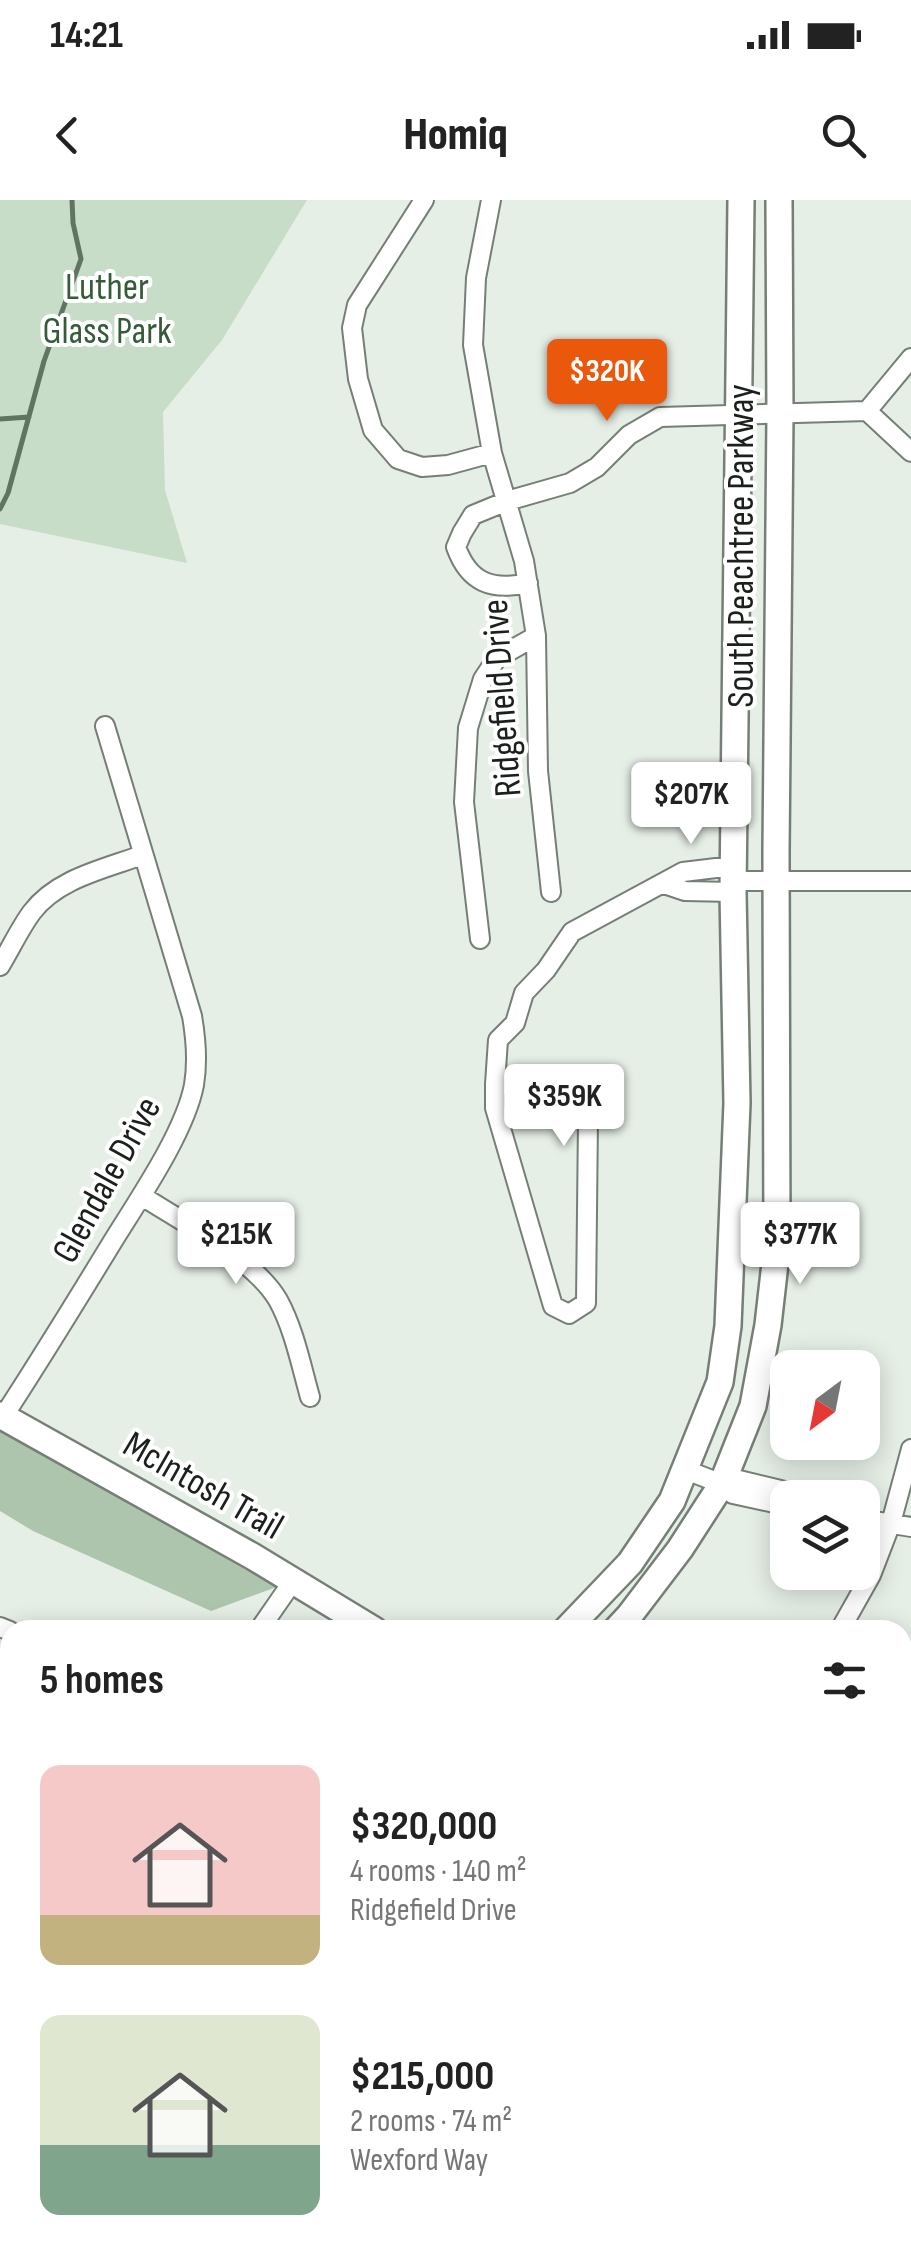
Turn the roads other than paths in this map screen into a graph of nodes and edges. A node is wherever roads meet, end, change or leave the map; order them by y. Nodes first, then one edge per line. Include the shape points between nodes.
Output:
1 (424, 200) edge
2 (491, 200) edge
3 (742, 200) edge
4 (779, 200) edge
5 (911, 358) edge
6 (867, 410) junction
7 (790, 414) junction
8 (731, 416) junction
9 (492, 452) junction
10 (911, 452) edge
11 (506, 501) junction
12 (528, 584) junction
13 (536, 636) junction
14 (105, 726) dead end
15 (142, 855) junction
16 (734, 881) junction
17 (776, 881) junction
18 (911, 881) edge
19 (551, 892) dead end
20 (480, 939) dead end
21 (0, 966) edge
22 (494, 1084) junction
23 (142, 1196) junction
24 (310, 1397) dead end
25 (2, 1416) edge
26 (911, 1449) edge
27 (686, 1470) junction
28 (722, 1484) junction
29 (770, 1487) edge
30 (770, 1502) edge
31 (880, 1521) edge
32 (891, 1522) junction
33 (911, 1527) edge
34 (293, 1581) junction
35 (266, 1620) edge
36 (356, 1620) edge
37 (576, 1620) edge
38 (625, 1620) edge
39 (846, 1620) edge

1 - 9 street via 357,305 352,328 358,379 373,430 398,459 422,468
2 - 9 street, Ridgefield Drive via 476,278 473,344
3 - 8 main road, South Peachtree Parkway
4 - 7 main road, South Peachtree Parkway
5 - 6 street
6 - 7 street
6 - 10 street
7 - 8 street
7 - 17 main road, South Peachtree Parkway
8 - 11 street via 660,417 570,483
8 - 16 main road, South Peachtree Parkway
9 - 11 street, Ridgefield Drive
11 - 12 street, Ridgefield Drive
11 - 12 street via 472,516 456,547 462,564 488,584
12 - 13 street, Ridgefield Drive
13 - 19 street, Ridgefield Drive via 538,771
13 - 20 street via 497,658 468,728 464,802
14 - 15 street, Glendale Drive
15 - 21 street via 46,897
15 - 23 street, Glendale Drive via 192,1016 196,1062 187,1108
16 - 17 street
16 - 22 street via 683,872 572,932 524,993 514,1023 498,1040
16 - 27 main road, South Peachtree Parkway via 737,1103 728,1326 720,1382
17 - 18 street
17 - 28 main road, South Peachtree Parkway via 777,1246 753,1406
22 - 22 street via 573,1098 588,1120 586,1303 568,1314 553,1306 495,1108
23 - 24 street via 262,1280 288,1324
23 - 25 street, Glendale Drive
25 - 34 main road, McIntosh Trail
26 - 32 street
27 - 28 street
27 - 37 main road, South Peachtree Parkway via 630,1563
28 - 29 street via 739,1480
28 - 30 street via 733,1494
28 - 38 main road, South Peachtree Parkway
31 - 32 street
32 - 33 street
32 - 39 street
34 - 35 street
34 - 36 main road, McIntosh Trail

